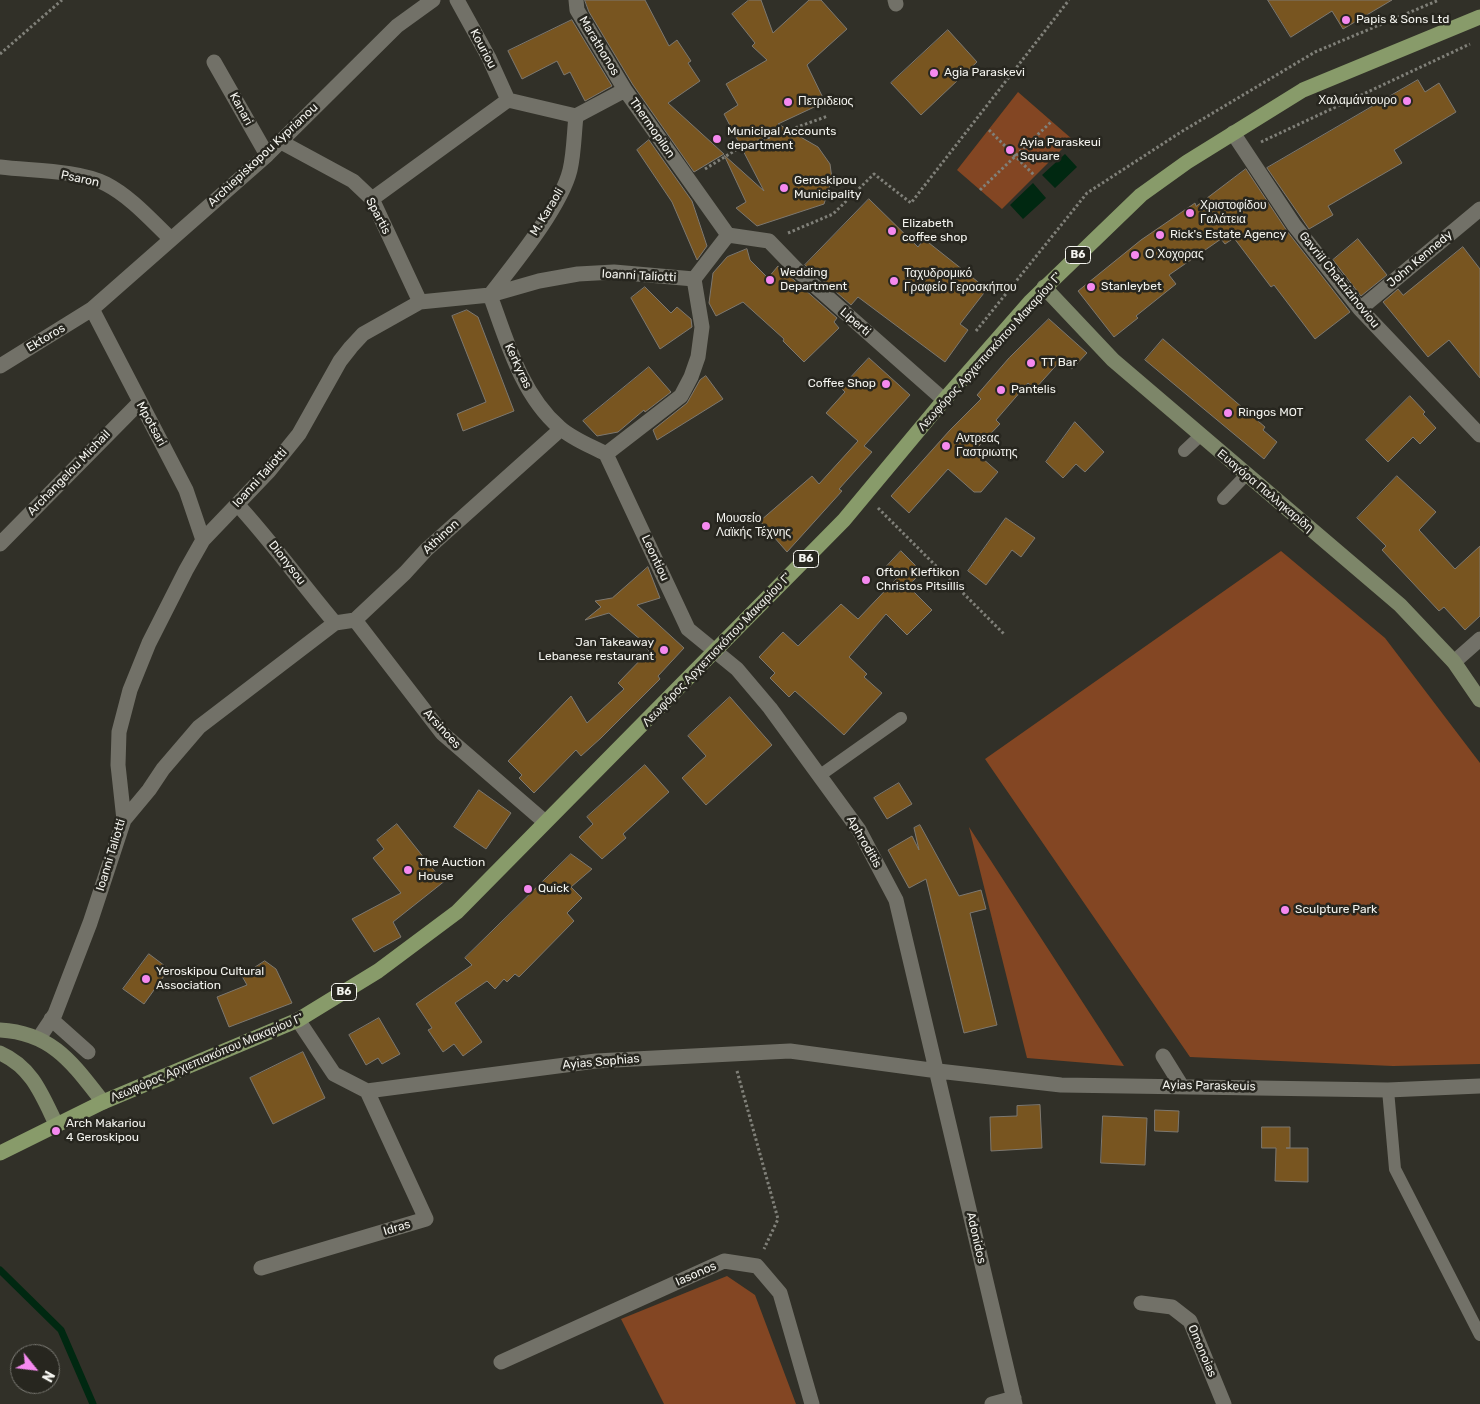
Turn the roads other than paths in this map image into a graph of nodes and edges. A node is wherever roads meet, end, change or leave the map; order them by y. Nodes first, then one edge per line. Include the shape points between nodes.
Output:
1 (433, 0) edge
2 (457, 0) edge
3 (576, 0) edge
4 (1480, 17) edge
5 (214, 62) dead end
6 (625, 90) junction
7 (508, 100) junction
8 (576, 116) junction
9 (1233, 133) junction
10 (281, 142) junction
11 (267, 155) junction
12 (0, 167) edge
13 (372, 199) junction
14 (1480, 210) edge
15 (728, 235) junction
16 (171, 239) junction
17 (694, 279) junction
18 (1044, 287) junction
19 (490, 295) junction
20 (420, 302) junction
21 (92, 309) junction
22 (1360, 309) junction
23 (0, 366) edge
24 (944, 400) junction
25 (139, 403) junction
26 (561, 429) junction
27 (1480, 435) edge
28 (1200, 436) junction
29 (1184, 452) dead end
30 (606, 454) junction
31 (1247, 474) junction
32 (1223, 499) dead end
33 (237, 504) junction
34 (203, 540) junction
35 (0, 544) edge
36 (355, 620) junction
37 (335, 623) junction
38 (1480, 640) edge
39 (716, 652) junction
40 (1454, 662) junction
41 (1480, 700) edge
42 (901, 718) dead end
43 (819, 776) junction
44 (124, 820) junction
45 (545, 822) junction
46 (51, 1019) junction
47 (298, 1020) junction
48 (0, 1030) edge
49 (39, 1038) junction
50 (88, 1052) dead end
51 (0, 1053) edge
52 (1163, 1056) dead end
53 (938, 1072) junction
54 (1181, 1085) junction
55 (1480, 1086) edge
56 (1388, 1090) junction
57 (368, 1091) junction
58 (103, 1102) junction
59 (56, 1124) junction
60 (0, 1153) edge
61 (261, 1268) dead end
62 (1141, 1303) dead end
63 (1480, 1335) edge
64 (501, 1362) dead end
65 (1014, 1401) edge
66 (812, 1404) edge
67 (992, 1404) edge
68 (1224, 1404) edge

1 - 10 street, Archiepiskopou Kyprianou via 398,26
2 - 7 street, Kouriou
3 - 6 street, Marathonos via 577,10
4 - 9 main road, Λεωφόρος Αρχιεπισκόπου Μακαρίου Γ' / B6 via 1304,90
5 - 11 street, Kanari
6 - 8 street, Thermopilon
6 - 15 street, Thermopilon
7 - 8 street
7 - 13 street
8 - 19 street, M. Karaoli via 570,170 562,188 542,223
9 - 18 main road, Λεωφόρος Αρχιεπισκόπου Μακαρίου Γ' / B6 via 1141,194
9 - 22 street, Gavriil Chatzizinoviou via 1294,226
10 - 11 street, Archiepiskopou Kyprianou
10 - 13 street, Spartis via 353,181
11 - 16 street, Archiepiskopou Kyprianou
12 - 16 street, Psaron via 84,177 105,184 125,196
13 - 20 street, Spartis
14 - 22 street, John Kennedy
15 - 17 street, Ioanni Taliotti
15 - 24 street, Liperti via 769,241 798,271
16 - 21 street, Archiepiskopou Kyprianou
17 - 19 street, Ioanni Taliotti via 614,272 578,274
17 - 30 street via 702,327 698,357 691,377 681,396
18 - 24 main road, Λεωφόρος Αρχιεπισκόπου Μακαρίου Γ' / B6
18 - 28 main road, Ευαγόρα Παλληκαρίδη via 1113,360
19 - 20 street, Ioanni Taliotti
19 - 26 street, Kerkyras via 527,388 541,410
20 - 33 street, Ioanni Taliotti via 363,334 351,347 299,434
21 - 23 street, Ektoros
21 - 25 street, Mpotsari
22 - 27 street, Gavriil Chatzizinoviou
24 - 39 main road, Λεωφόρος Αρχιεπισκόπου Μακαρίου Γ' / B6 via 866,495
25 - 34 street, Mpotsari via 186,490
25 - 35 street, Archangelou Michail
26 - 30 street
26 - 36 street, Athinon via 426,550
28 - 29 lane
28 - 31 main road, Ευαγόρα Παλληκαρίδη
30 - 39 street, Leontiou via 688,629
31 - 32 lane
31 - 40 main road, Ευαγόρα Παλληκαρίδη via 1400,605
33 - 34 street, Ioanni Taliotti
33 - 37 street, Dionysou
34 - 44 street, Ioanni Taliotti via 149,643 130,690 119,732 118,765
36 - 37 street
36 - 45 street, Arsinoes via 442,733
37 - 44 street via 199,727
38 - 40 street
39 - 43 street, Aphroditis via 743,675
39 - 45 main road, Λεωφόρος Αρχιεπισκόπου Μακαρίου Γ' / B6
40 - 41 main road, Ευαγόρα Παλληκαρίδη
42 - 43 lane
43 - 53 street, Aphroditis via 859,830 896,900
44 - 46 street, Ioanni Taliotti via 90,923
45 - 47 main road, Λεωφόρος Αρχιεπισκόπου Μακαρίου Γ' / B6 via 457,912 378,971
46 - 49 street, Ioanni Taliotti
46 - 50 street
47 - 57 street via 334,1074
47 - 58 main road, Λεωφόρος Αρχιεπισκόπου Μακαρίου Γ' / B6
48 - 49 main road via 13,1030
49 - 58 main road via 68,1058
51 - 59 main road via 27,1070
52 - 54 street
53 - 54 street, Ayias Paraskeuis via 1061,1085
53 - 57 street, Ayias Sophias via 790,1051 596,1061
53 - 65 street, Adonidos
54 - 56 street, Ayias Paraskeuis
55 - 56 street, Ayias Paraskeuis
56 - 63 lane via 1395,1169
57 - 61 street, Idras via 426,1219
58 - 59 main road, Λεωφόρος Αρχιεπισκόπου Μακαρίου Γ' / B6
59 - 60 main road, Λεωφόρος Αρχιεπισκόπου Μακαρίου Γ' / B6
62 - 68 street, Omonoias via 1172,1307 1190,1321
64 - 66 street, Iasonos via 724,1261 757,1266 780,1293
65 - 67 street

